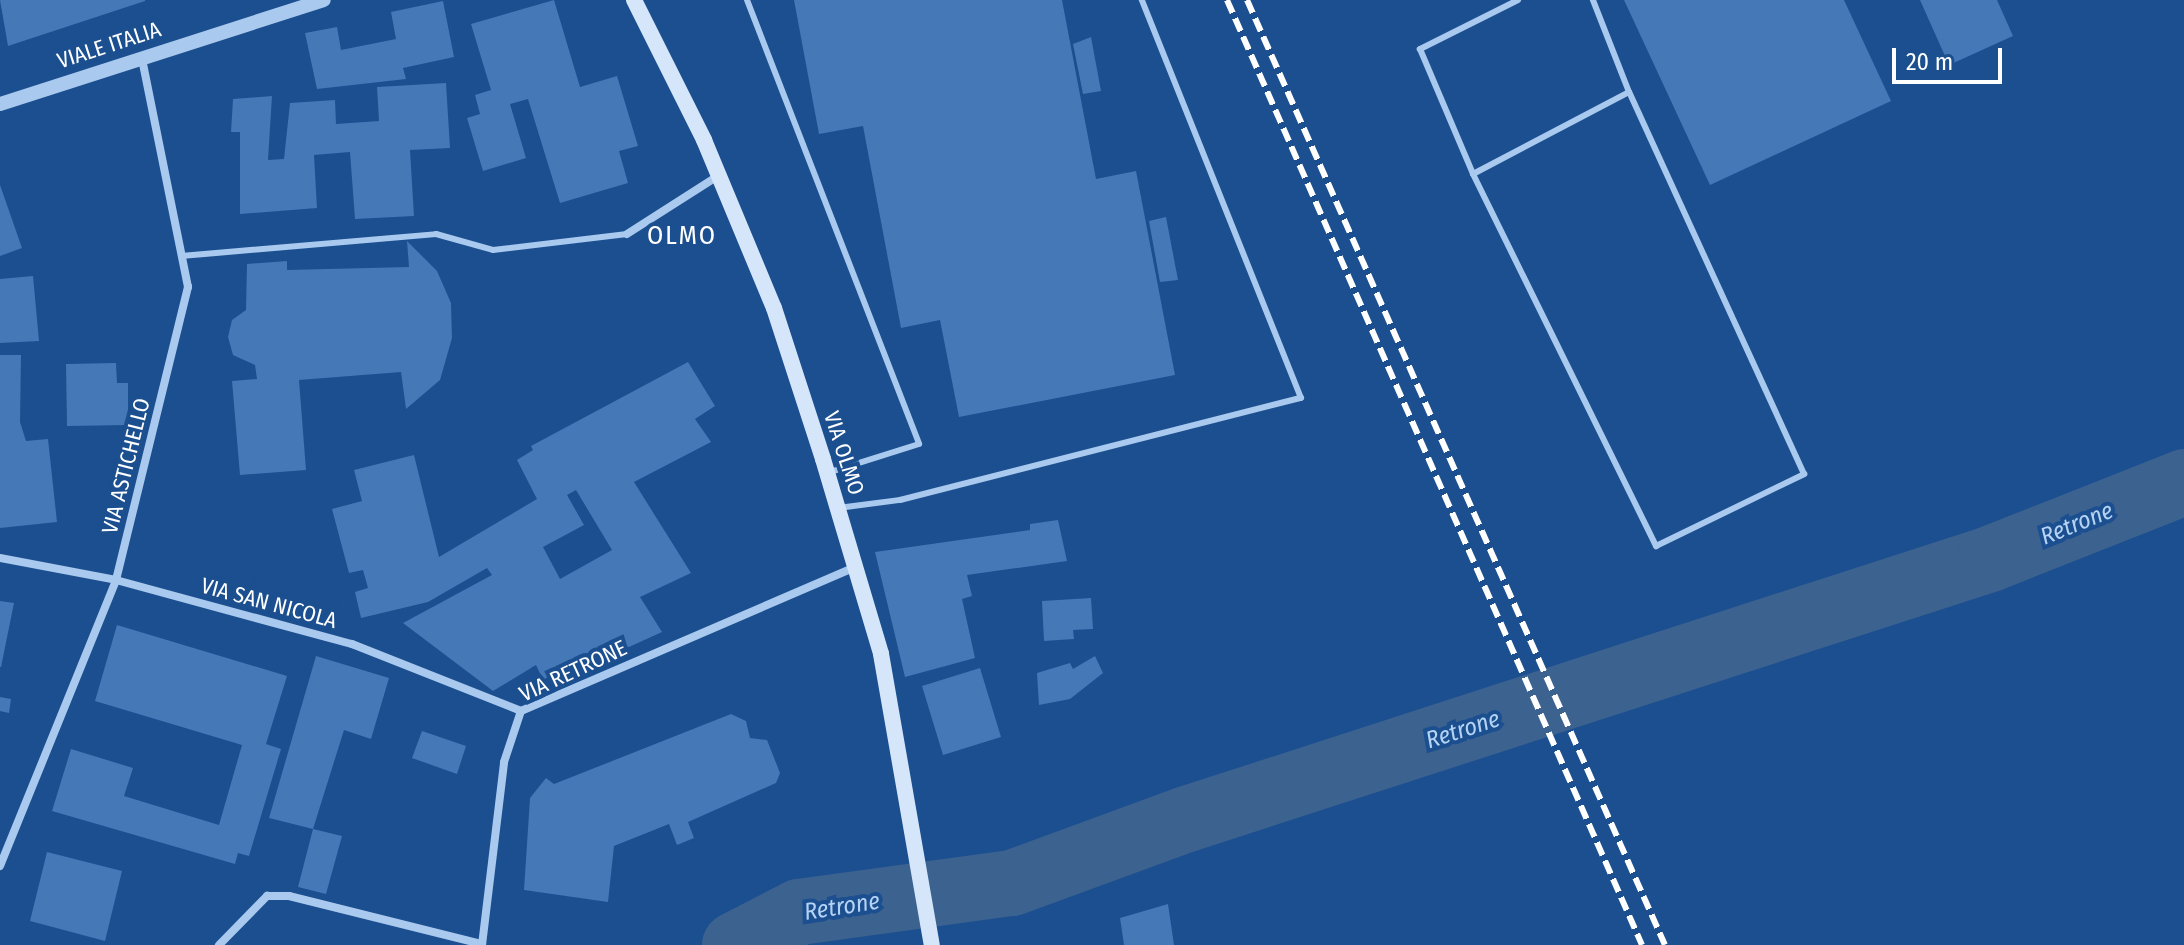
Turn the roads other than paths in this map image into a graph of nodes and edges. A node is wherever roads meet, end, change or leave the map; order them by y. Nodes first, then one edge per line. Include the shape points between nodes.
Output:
1 (324, 0) edge
2 (634, 0) edge
3 (747, 0) edge
4 (1142, 0) edge
5 (1518, 0) edge
6 (1593, 0) edge
7 (142, 59) junction
8 (1629, 92) junction
9 (0, 104) edge
10 (1473, 174) junction
11 (718, 176) junction
12 (627, 234) joint
13 (181, 256) junction
14 (827, 473) junction
15 (838, 508) junction
16 (0, 558) edge
17 (856, 567) junction
18 (116, 580) junction
19 (521, 711) junction
20 (0, 866) edge
21 (932, 944) edge
22 (219, 945) edge
23 (482, 945) edge

1 - 7 street, VIALE ITALIA via 250,19
2 - 11 main road, VIA OLMO
3 - 14 lane via 919,444
4 - 15 lane via 1301,398 900,500
5 - 10 lane via 1420,49
6 - 8 lane
7 - 9 street, VIALE ITALIA
7 - 13 street, VIA ASTICHELLO
8 - 10 lane
8 - 10 lane via 1804,474 1656,546
11 - 12 street
11 - 14 main road, VIA OLMO via 774,308
12 - 13 lane via 493,250 436,234
13 - 18 street, VIA ASTICHELLO via 188,287
14 - 15 main road, VIA OLMO
15 - 17 main road, VIA OLMO
16 - 18 street, VIA SAN NICOLA
17 - 19 street, VIA RETRONE
17 - 21 main road, VIA OLMO via 881,654
18 - 19 street, VIA SAN NICOLA via 352,644
18 - 20 street, VIA ASTICHELLO
19 - 23 street, VIA RETRONE via 504,762
22 - 23 street, VIA RETRONE via 267,896 278,896

